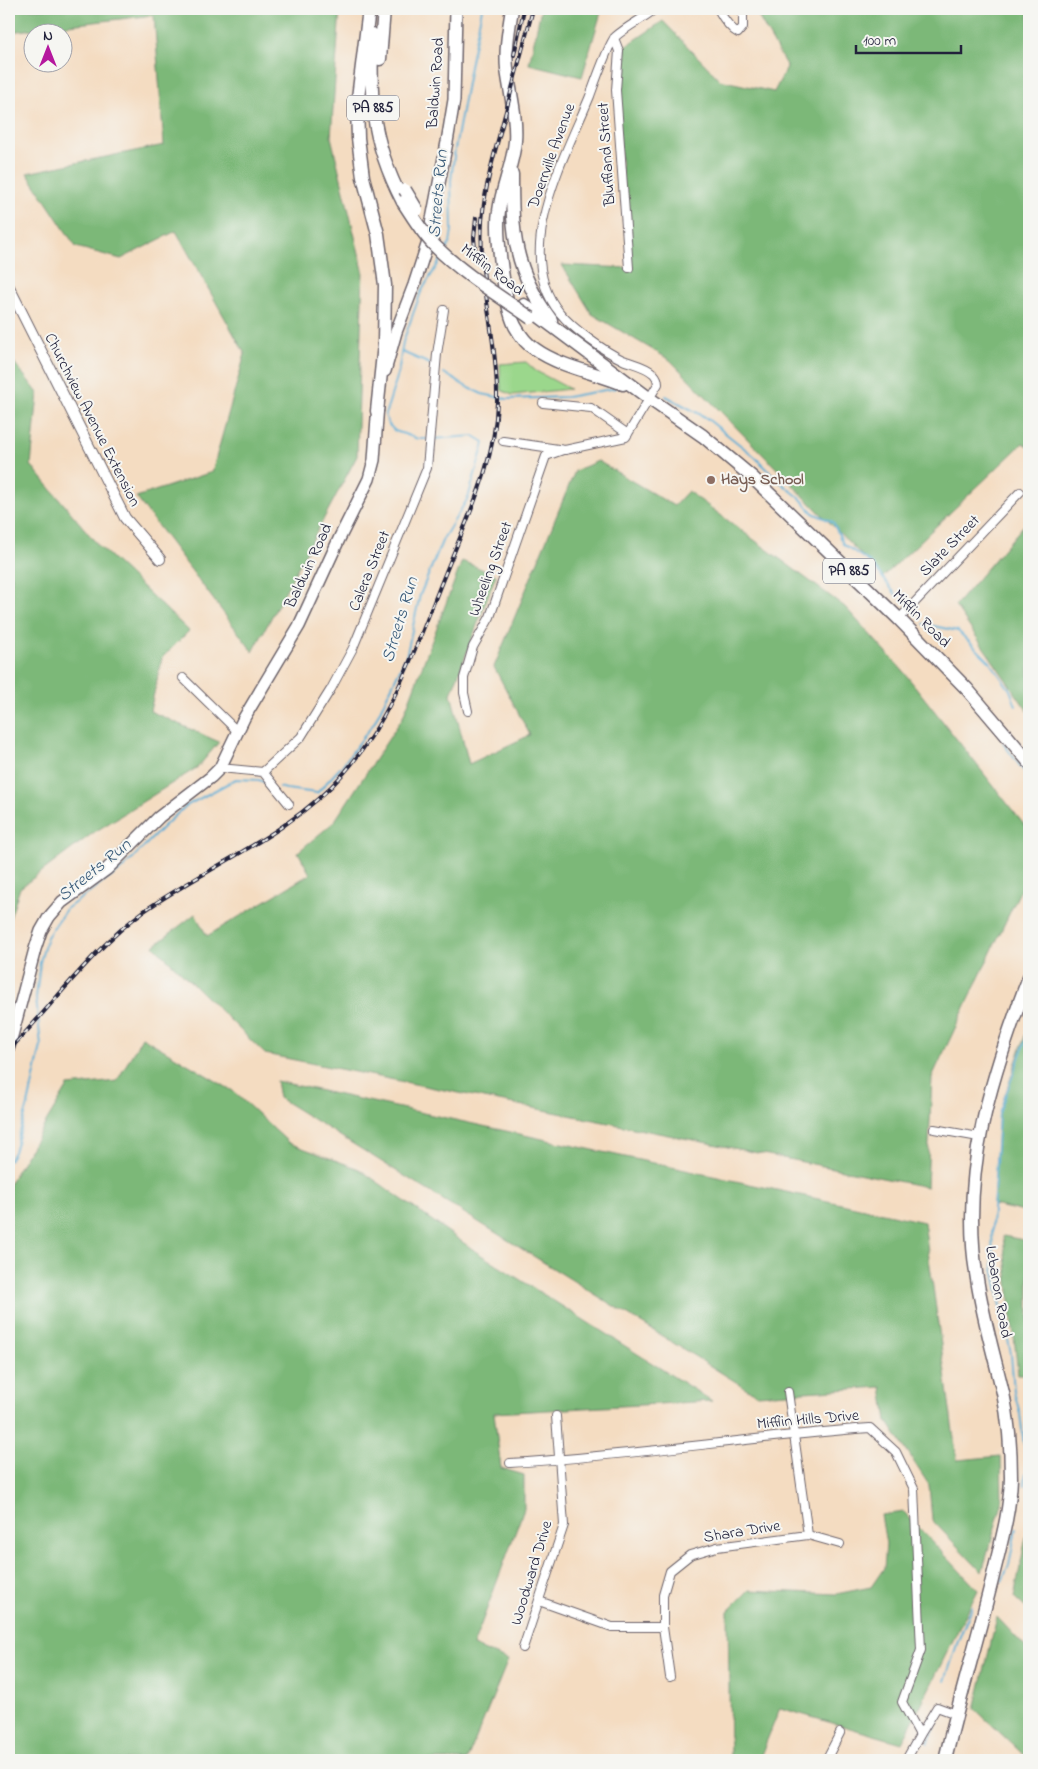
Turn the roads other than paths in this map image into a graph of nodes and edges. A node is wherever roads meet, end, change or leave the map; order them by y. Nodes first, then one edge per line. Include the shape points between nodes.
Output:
1 (369, 9) edge
2 (373, 9) edge
3 (384, 9) edge
4 (456, 9) edge
5 (512, 9) edge
6 (655, 9) edge
7 (718, 9) edge
8 (743, 9) edge
9 (614, 38) junction
10 (512, 158) junction
11 (404, 196) junction
12 (629, 268) dead end
13 (9, 287) edge
14 (444, 310) dead end
15 (566, 334) junction
16 (617, 375) junction
17 (645, 396) junction
18 (543, 403) dead end
19 (377, 411) junction
20 (628, 434) junction
21 (503, 441) dead end
22 (565, 450) junction
23 (1020, 492) dead end
24 (160, 559) dead end
25 (899, 619) junction
26 (183, 678) dead end
27 (468, 711) dead end
28 (237, 731) junction
29 (1029, 762) edge
30 (220, 768) junction
31 (263, 772) junction
32 (289, 804) dead end
33 (1029, 977) edge
34 (16, 1017) junction
35 (9, 1026) edge
36 (9, 1047) edge
37 (934, 1129) dead end
38 (979, 1137) junction
39 (788, 1392) dead end
40 (556, 1416) dead end
41 (793, 1434) junction
42 (560, 1460) junction
43 (510, 1463) dead end
44 (808, 1536) junction
45 (840, 1544) dead end
46 (539, 1601) junction
47 (663, 1627) junction
48 (523, 1648) dead end
49 (670, 1677) dead end
50 (956, 1714) junction
51 (840, 1733) dead end
52 (920, 1735) junction
53 (826, 1760) edge
54 (906, 1760) edge
55 (946, 1760) edge

1 - 19 main road via 357,106 363,177 378,234 386,284
2 - 11 main road, Mifflin Road / PA 885 via 374,114 384,159 393,183
3 - 11 main road, Mifflin Road / PA 885 via 379,75 381,117
4 - 19 main road, Baldwin Road via 454,100 444,160 427,245 396,332
5 - 10 main road via 507,67 515,125
6 - 9 street
7 - 8 street via 738,33 743,27
9 - 12 street, Bluffland Street via 619,51 616,90
9 - 17 street, Doerrville Avenue via 548,198 538,254 544,285 559,313 572,326 658,378 658,384
10 - 15 main road via 513,219 518,258 538,302
10 - 17 main road via 499,211 498,229 515,326 522,338 547,357 608,378
11 - 15 main road, Mifflin Road / PA 885, bridge via 435,235 468,265
11 - 16 main road, Mifflin Road / PA 885, bridge via 418,225 456,265
13 - 24 street, Churchview Avenue Extension via 124,518
14 - 31 street, Calera Street via 427,468 353,648 331,689 301,737
15 - 16 main road, Mifflin Road / PA 885
16 - 17 main road, Mifflin Road / PA 885
17 - 20 street
17 - 25 main road, Mifflin Road / PA 885 via 738,465
18 - 20 street via 590,408
19 - 28 main road, Baldwin Road via 374,460 369,479 299,626
20 - 22 street
21 - 22 street
22 - 27 street, Wheeling Street via 546,456 490,617 473,647 464,678
23 - 25 street, Slate Street
25 - 29 main road, Mifflin Road / PA 885 via 967,689
26 - 28 street
28 - 30 main road, Baldwin Road
30 - 31 street
30 - 34 main road, Baldwin Road via 159,817 107,869 62,902 49,917 40,931
31 - 32 street
33 - 38 main road, Lebanon Road via 993,1077
34 - 35 street
34 - 36 main road, Baldwin Road
37 - 38 street
38 - 50 main road, Lebanon Road via 972,1210 973,1246 976,1278 1009,1433 1010,1501
39 - 41 street
40 - 42 street, Woodward Drive
41 - 42 street, Mifflin Hills Drive
41 - 44 street
41 - 52 street, Mifflin Hills Drive via 870,1428 896,1452 914,1489 921,1650 902,1702
42 - 43 street, Mifflin Hills Drive
42 - 46 street, Woodward Drive via 564,1525
44 - 45 street, Shara Drive
44 - 47 street, Shara Drive via 717,1548 690,1555 670,1571 663,1595
46 - 47 street via 612,1627
46 - 48 street, Woodward Drive
47 - 49 street, Shara Drive
50 - 52 street via 937,1707
50 - 55 main road, Lebanon Road
51 - 53 street
52 - 54 street

